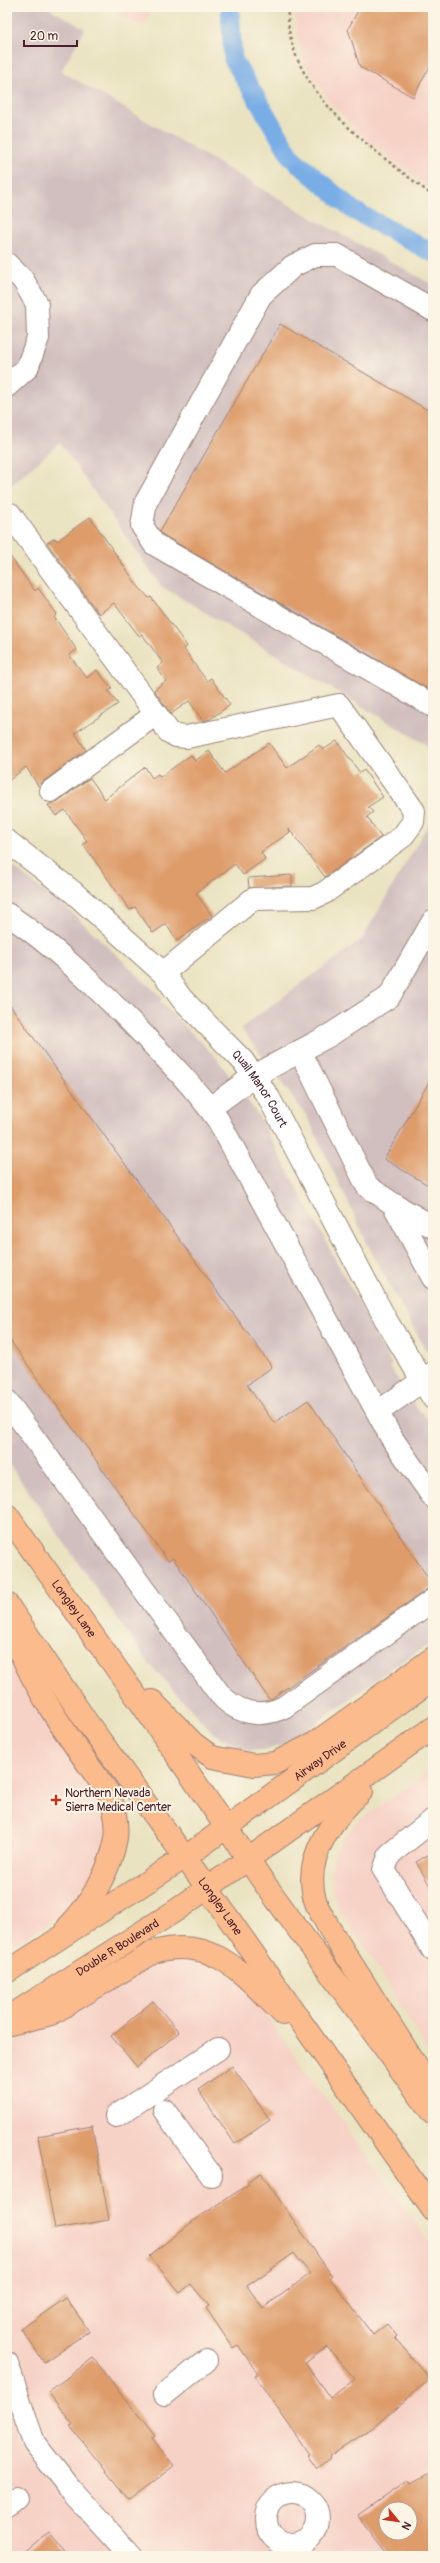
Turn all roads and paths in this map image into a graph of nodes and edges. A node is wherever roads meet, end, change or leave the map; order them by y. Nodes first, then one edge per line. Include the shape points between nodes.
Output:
1 (288, 7) edge
2 (433, 196) edge
3 (7, 264) edge
4 (433, 310) edge
5 (7, 386) edge
6 (8, 514) edge
7 (433, 706) edge
8 (156, 714) junction
9 (51, 791) dead end
10 (7, 841) edge
11 (7, 914) edge
12 (433, 921) edge
13 (163, 973) junction
14 (300, 1051) junction
15 (254, 1076) junction
16 (210, 1108) junction
17 (393, 1204) junction
18 (433, 1227) edge
19 (433, 1278) edge
20 (427, 1376) edge
21 (433, 1398) edge
22 (7, 1401) edge
23 (378, 1412) junction
24 (433, 1497) edge
25 (7, 1515) edge
26 (433, 1600) edge
27 (7, 1604) edge
28 (7, 1619) edge
29 (102, 1649) junction
30 (433, 1658) edge
31 (433, 1679) edge
32 (433, 1728) edge
33 (413, 1742) junction
34 (433, 1820) edge
35 (227, 1828) junction
36 (184, 1858) junction
37 (249, 1860) junction
38 (208, 1889) junction
39 (42, 1950) junction
40 (433, 1950) edge
41 (7, 1972) edge
42 (7, 2018) edge
43 (7, 2025) edge
44 (218, 2049) dead end
45 (321, 2051) junction
46 (433, 2092) edge
47 (164, 2110) dead end
48 (433, 2114) edge
49 (116, 2116) dead end
50 (211, 2175) dead end
51 (433, 2210) edge
52 (206, 2361) dead end
53 (7, 2363) edge
54 (166, 2394) dead end
55 (131, 2556) edge

1 - 2 path via 290,40 302,66 321,96 360,139
3 - 5 street via 23,280 36,304 38,338 26,368
4 - 7 street via 337,254 315,254 293,266 261,295 146,502 142,526 154,544
6 - 8 street
8 - 9 street
8 - 13 street via 169,732 187,737 340,705 414,811 413,822 402,837 324,893 313,898 253,899
10 - 13 street, Quail Manor Court via 73,892
11 - 16 street via 86,977 184,1076
12 - 14 street via 389,997
13 - 15 street, Quail Manor Court via 182,999 228,1045
14 - 15 street
14 - 17 street via 367,1186
15 - 16 street
15 - 20 street, Quail Manor Court via 269,1098 386,1320
16 - 23 street via 236,1148
17 - 18 street
17 - 19 street
20 - 21 street, Quail Manor Court
20 - 23 street
22 - 26 street via 224,1700 240,1710 258,1714 284,1707
23 - 24 street via 401,1452
25 - 29 main road, Longley Lane
27 - 36 main road, Longley Lane via 84,1718
28 - 39 main road via 15,1644 41,1694 110,1795 116,1814 116,1837 112,1853 96,1888 69,1926
29 - 30 main road via 193,1743 212,1757 254,1765 275,1763 315,1743
29 - 35 main road, Longley Lane
31 - 35 main road, Airway Drive
32 - 33 main road
33 - 37 main road
33 - 46 main road via 350,1802 329,1827 314,1861 313,1883 316,1903 329,1928
34 - 40 street via 390,1854 384,1870
35 - 36 main road, Airway Drive
35 - 37 main road, Longley Lane
36 - 38 main road, Longley Lane
36 - 39 main road
37 - 38 main road, Double R Boulevard
37 - 48 main road, Longley Lane
38 - 42 main road, Double R Boulevard
38 - 45 main road, Longley Lane
39 - 41 main road
43 - 45 main road via 52,2014 154,1952 173,1947 190,1947 209,1952 232,1964
44 - 49 street
45 - 51 main road, Longley Lane
47 - 50 street
52 - 54 street
53 - 55 street via 34,2443 71,2490

